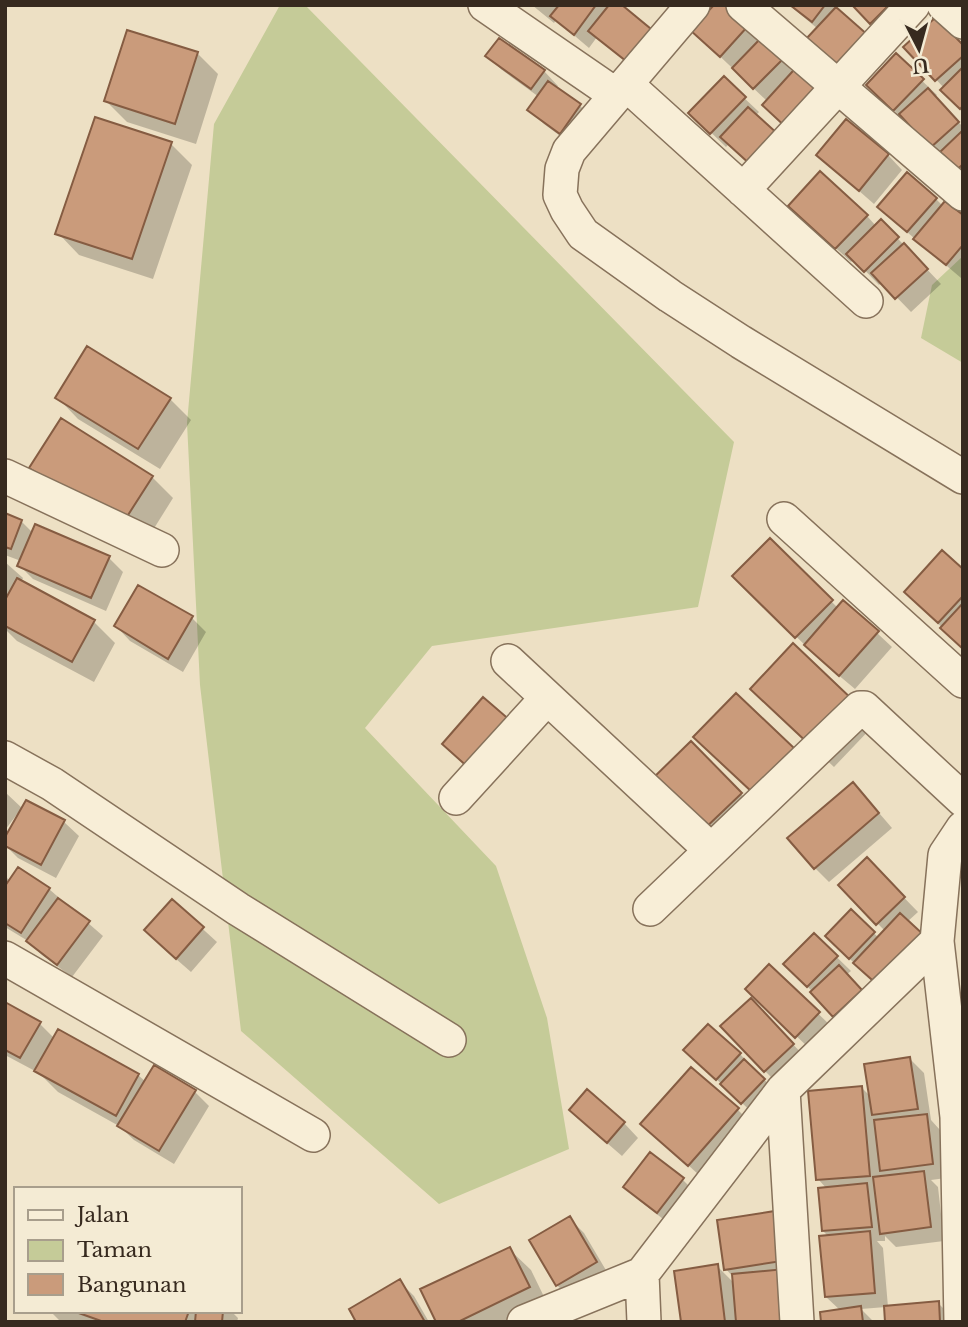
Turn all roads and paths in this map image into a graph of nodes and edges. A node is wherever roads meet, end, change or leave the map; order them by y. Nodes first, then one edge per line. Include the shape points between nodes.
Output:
1 (485, 5) edge
2 (693, 5) edge
3 (743, 5) edge
4 (913, 5) edge
5 (944, 5) edge
6 (963, 22) edge
7 (838, 87) junction
8 (621, 89) junction
9 (743, 190) junction
10 (963, 194) edge
11 (866, 301) dead end
12 (5, 476) edge
13 (963, 477) edge
14 (784, 519) dead end
15 (162, 550) dead end
16 (508, 661) dead end
17 (963, 681) edge
18 (547, 698) junction
19 (5, 758) edge
20 (456, 798) dead end
21 (963, 800) edge
22 (963, 828) edge
23 (711, 850) junction
24 (650, 909) dead end
25 (937, 941) junction
26 (5, 958) edge
27 (449, 1040) dead end
28 (783, 1090) junction
29 (313, 1135) dead end
30 (642, 1274) junction
31 (524, 1322) edge
32 (644, 1322) edge
33 (797, 1322) edge
34 (961, 1322) edge

1 - 8 street
2 - 8 street
3 - 7 street
4 - 7 street
5 - 6 street
7 - 9 street
7 - 10 street
8 - 9 street
8 - 13 street via 569,151 562,169 560,194 583,234 741,342
9 - 11 street
12 - 15 street
14 - 17 street
16 - 18 street
18 - 20 street
18 - 23 street
19 - 27 street
21 - 23 street via 860,708
22 - 25 street via 945,855
23 - 24 street
25 - 28 street
25 - 34 street via 957,1117
26 - 29 street
28 - 30 street
28 - 33 street
30 - 31 street
30 - 32 street

